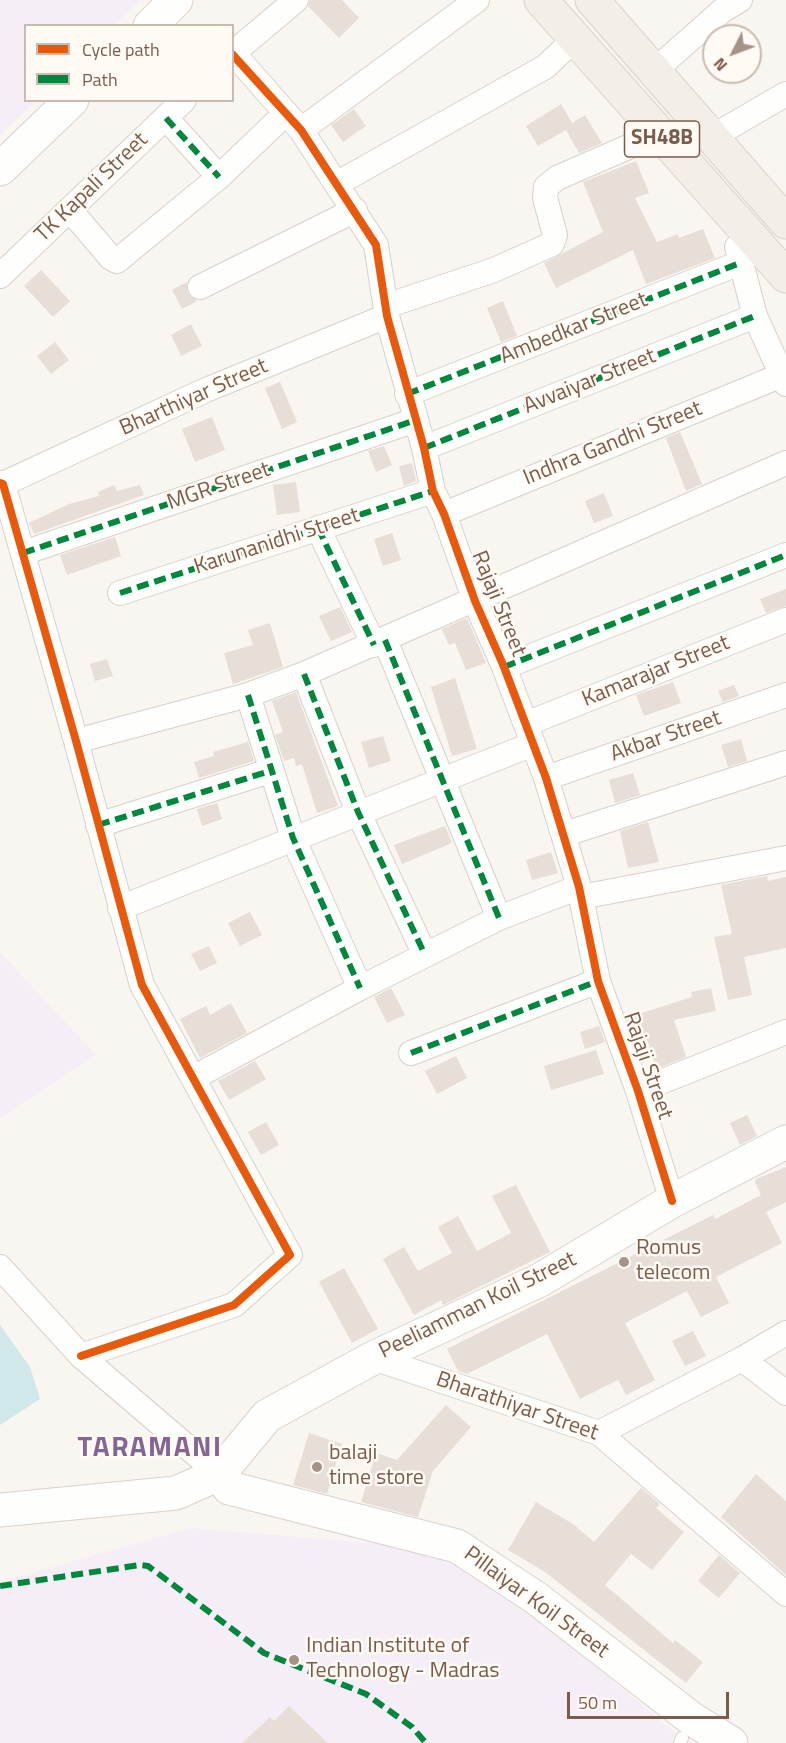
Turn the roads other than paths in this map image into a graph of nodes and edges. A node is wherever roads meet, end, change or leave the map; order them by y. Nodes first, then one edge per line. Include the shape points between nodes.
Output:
1 (176, 0) edge
2 (296, 0) edge
3 (477, 0) edge
4 (541, 0) edge
5 (740, 0) edge
6 (600, 3) edge
7 (152, 24) edge
8 (576, 38) junction
9 (234, 53) edge
10 (234, 55) edge
11 (654, 71) junction
12 (786, 94) edge
13 (70, 102) edge
14 (182, 102) edge
15 (166, 118) junction
16 (293, 122) junction
17 (658, 134) junction
18 (711, 137) junction
19 (0, 170) edge
20 (219, 177) junction
21 (338, 183) junction
22 (70, 210) junction
23 (355, 210) junction
24 (782, 211) edge
25 (730, 215) junction
26 (740, 263) junction
27 (0, 276) edge
28 (786, 276) edge
29 (200, 287) dead end
30 (387, 311) junction
31 (755, 316) junction
32 (784, 380) edge
33 (407, 394) junction
34 (416, 420) junction
35 (424, 448) junction
36 (786, 463) edge
37 (2, 484) edge
38 (433, 491) junction
39 (444, 513) junction
40 (318, 528) junction
41 (22, 553) junction
42 (786, 555) edge
43 (120, 593) dead end
44 (475, 601) junction
45 (786, 620) edge
46 (379, 642) junction
47 (504, 667) junction
48 (304, 674) junction
49 (248, 694) junction
50 (786, 695) edge
51 (530, 734) junction
52 (76, 741) junction
53 (786, 763) edge
54 (270, 771) junction
55 (546, 778) junction
56 (440, 781) junction
57 (358, 812) junction
58 (98, 825) junction
59 (564, 834) junction
60 (293, 838) junction
61 (786, 858) edge
62 (580, 892) junction
63 (120, 908) junction
64 (498, 918) junction
65 (425, 955) junction
66 (598, 981) junction
67 (360, 988) junction
68 (786, 1032) edge
69 (411, 1053) dead end
70 (195, 1077) junction
71 (638, 1091) junction
72 (783, 1151) edge
73 (672, 1201) junction
74 (0, 1267) edge
75 (786, 1333) edge
76 (81, 1356) junction
77 (373, 1358) junction
78 (742, 1359) junction
79 (786, 1393) edge
80 (599, 1433) junction
81 (219, 1474) junction
82 (0, 1510) edge
83 (786, 1594) edge
84 (731, 1743) edge

1 - 7 street
2 - 9 street
3 - 16 street
4 - 8 main road, SH48B
5 - 11 street via 723,10
6 - 11 main road, SH48B
8 - 17 main road, SH48B
8 - 21 street via 545,68
10 - 16 street, Rajaji Street
11 - 18 main road, SH48B
12 - 18 street
13 - 19 street
14 - 15 street, TK Kapali Street
15 - 20 street
15 - 22 street, TK Kapali Street
16 - 20 street
16 - 21 street, Rajaji Street
17 - 25 main road, SH48B
17 - 30 street, Bharthiyar Street via 557,178 546,187 545,198 555,235 552,244
18 - 24 main road, SH48B
20 - 22 street via 117,261
21 - 23 street, Rajaji Street
22 - 27 street, TK Kapali Street
23 - 29 street
23 - 30 street, Rajaji Street via 376,245
25 - 26 street
25 - 28 main road, SH48B
26 - 31 street
26 - 33 street, Ambedkar Street
30 - 33 street, Rajaji Street
30 - 37 street, Bharthiyar Street
31 - 32 street
31 - 35 street, Avvaiyar Street
32 - 39 street, Indhra Gandhi Street
33 - 34 street, Rajaji Street
34 - 35 street, Rajaji Street
34 - 41 street, MGR Street
35 - 38 street, Rajaji Street
36 - 44 street
37 - 41 street
38 - 39 street, Rajaji Street
38 - 40 street, Karunanidhi Street
39 - 44 street, Rajaji Street
40 - 43 street, Karunanidhi Street
40 - 46 street
41 - 52 street
42 - 47 street
44 - 46 street
44 - 47 street, Rajaji Street
45 - 51 street, Kamarajar Street
46 - 48 street
46 - 56 street
47 - 51 street, Rajaji Street
48 - 49 street
48 - 57 street
49 - 52 street
49 - 54 street
50 - 55 street, Akbar Street
51 - 55 street, Rajaji Street
51 - 56 street, Kamarajar Street
52 - 58 street
53 - 59 street
54 - 58 street
54 - 60 street
55 - 59 street, Rajaji Street
56 - 57 street, Kamarajar Street
56 - 64 street
57 - 60 street, Kamarajar Street
57 - 65 street
58 - 63 street
59 - 62 street, Rajaji Street
60 - 63 street, Kamarajar Street
60 - 67 street
61 - 62 street
62 - 64 street
62 - 66 street, Rajaji Street
63 - 70 street via 142,985
64 - 65 street
65 - 67 street
66 - 69 street
66 - 71 street, Rajaji Street
67 - 70 street
68 - 71 street
70 - 76 street via 290,1255 234,1305
71 - 73 street, Rajaji Street
72 - 73 street, Peeliamman Koil Street
73 - 77 street, Peeliamman Koil Street via 540,1280
74 - 76 street
75 - 78 street
76 - 81 street
77 - 80 street, Bharathiyar Street
77 - 81 street, Peeliamman Koil Street via 267,1416
78 - 79 street
78 - 80 street
80 - 83 street, Bharathiyar Street
81 - 82 street, Peeliamman Koil Street via 176,1493
81 - 84 street, Pillaiyar Koil Street via 229,1488 457,1546 536,1598 692,1719

